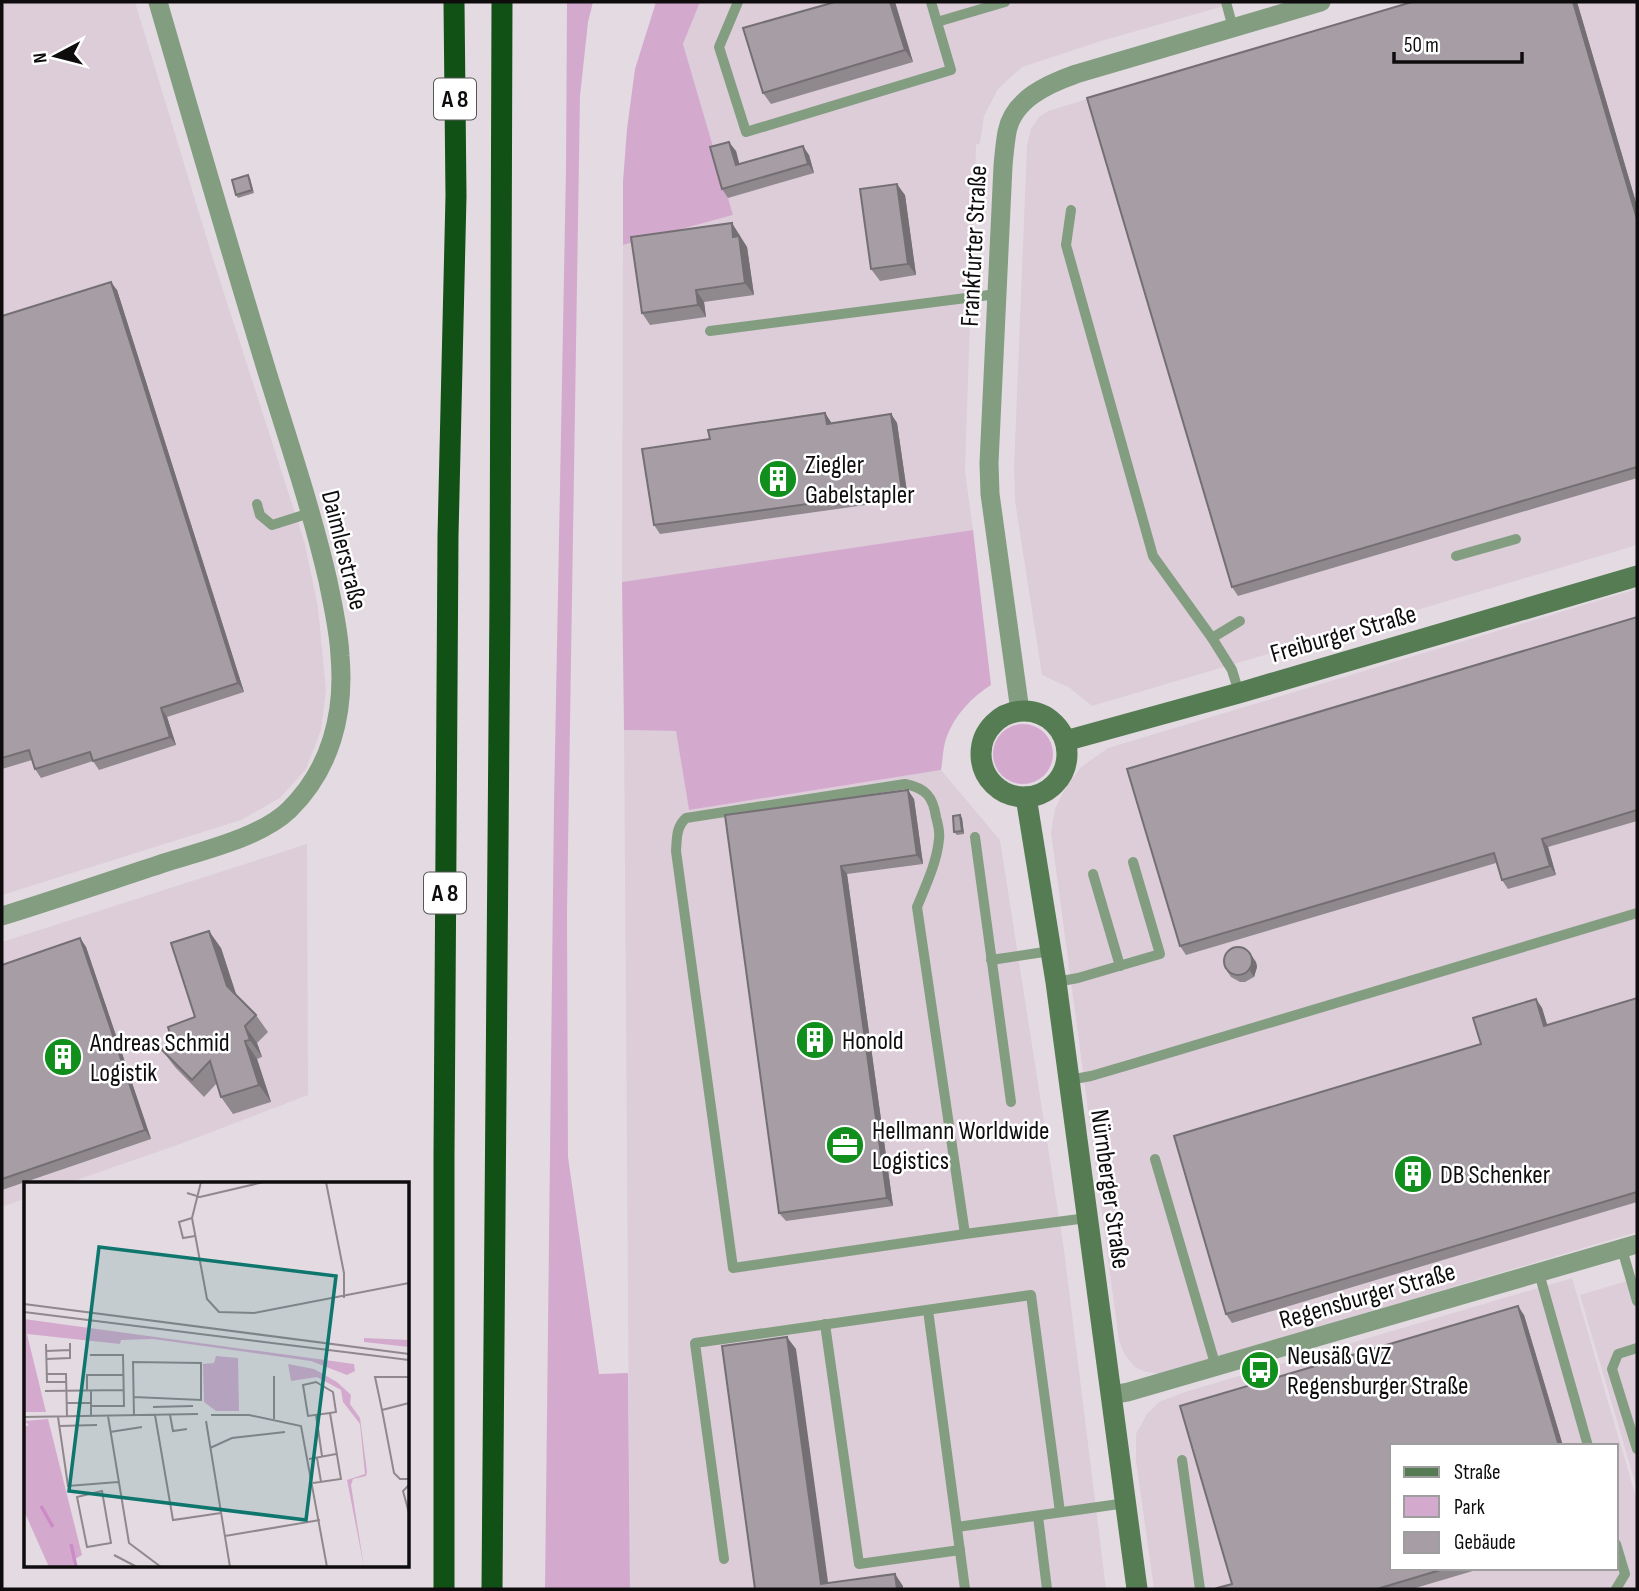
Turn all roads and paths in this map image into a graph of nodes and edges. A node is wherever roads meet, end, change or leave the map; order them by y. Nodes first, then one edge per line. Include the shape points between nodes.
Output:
1 (158, 2) edge
2 (454, 2) edge
3 (502, 2) edge
4 (738, 2) edge
5 (931, 2) edge
6 (1005, 2) edge
7 (1226, 2) edge
8 (1321, 2) edge
9 (937, 22) junction
10 (1233, 28) junction
11 (1071, 211) dead end
12 (997, 295) junction
13 (710, 331) dead end
14 (257, 504) dead end
15 (310, 513) junction
16 (1516, 539) dead end
17 (1456, 556) dead end
18 (1637, 576) edge
19 (1240, 621) dead end
20 (1212, 638) junction
21 (1239, 692) junction
22 (1020, 711) junction
23 (1065, 741) junction
24 (1026, 797) junction
25 (975, 837) dead end
26 (1133, 862) dead end
27 (1093, 874) dead end
28 (1637, 913) edge
29 (2, 916) edge
30 (1051, 951) junction
31 (991, 960) junction
32 (1120, 966) junction
33 (1056, 982) junction
34 (1068, 1080) junction
35 (1011, 1102) dead end
36 (1155, 1159) dead end
37 (1087, 1218) junction
38 (965, 1234) junction
39 (1630, 1246) edge
40 (1539, 1273) junction
41 (1637, 1301) edge
42 (928, 1310) junction
43 (825, 1324) junction
44 (1637, 1348) edge
45 (1216, 1367) junction
46 (1111, 1395) junction
47 (1587, 1444) edge
48 (1637, 1449) edge
49 (1182, 1460) dead end
50 (1126, 1503) junction
51 (1060, 1513) junction
52 (1038, 1516) junction
53 (957, 1527) junction
54 (960, 1550) junction
55 (1618, 1551) edge
56 (724, 1559) dead end
57 (444, 1589) edge
58 (492, 1589) edge
59 (965, 1589) edge
60 (1047, 1589) edge
61 (1137, 1589) edge
62 (1200, 1589) edge
63 (1616, 1589) edge

1 - 15 street, Daimlerstraße
2 - 57 highway, A 8
3 - 58 highway, A 8
4 - 9 lane via 719,47 746,132 951,70
5 - 9 lane
6 - 9 lane
7 - 10 lane
8 - 10 street, Frankfurter Straße
10 - 12 street, Frankfurter Straße via 1054,82 1018,109 1007,129 1004,154
11 - 20 lane via 1066,245 1153,556
12 - 13 lane
12 - 22 street, Frankfurter Straße via 990,494
14 - 15 lane via 260,515 272,525
15 - 29 street, Daimlerstraße via 334,609 340,686 333,741 302,796 272,824 254,832
16 - 17 lane
18 - 21 street, Freiburger Straße
19 - 20 lane
20 - 21 lane via 1232,670
21 - 23 street, Freiburger Straße
22 - 23 street via 1045,716
22 - 24 street via 994,723 981,750 988,778 998,789
23 - 24 street via 1067,761 1062,775 1041,794
24 - 30 street, Nürnberger Straße
25 - 31 lane
26 - 32 lane via 1160,954
27 - 32 lane
28 - 34 lane
30 - 31 lane
30 - 33 street, Nürnberger Straße
31 - 35 lane
32 - 33 lane
33 - 34 street, Nürnberger Straße
34 - 37 street, Nürnberger Straße
36 - 45 lane
37 - 38 lane
37 - 46 street, Nürnberger Straße
38 - 38 lane via 733,1268 676,851 680,823 686,818 905,784 928,793 940,837 917,907
39 - 40 street, Regensburger Straße
39 - 41 lane
40 - 45 street, Regensburger Straße
40 - 47 lane
42 - 43 lane
42 - 51 lane via 1031,1295
42 - 53 lane
43 - 54 lane via 859,1564
43 - 56 lane via 695,1343
44 - 48 lane via 1618,1354 1612,1368
45 - 46 street, Regensburger Straße
46 - 50 street, Nürnberger Straße
49 - 62 lane
50 - 51 lane
50 - 61 street, Nürnberger Straße
51 - 52 lane
52 - 53 lane
52 - 60 lane
53 - 54 lane
54 - 59 lane
55 - 63 lane via 1625,1574

